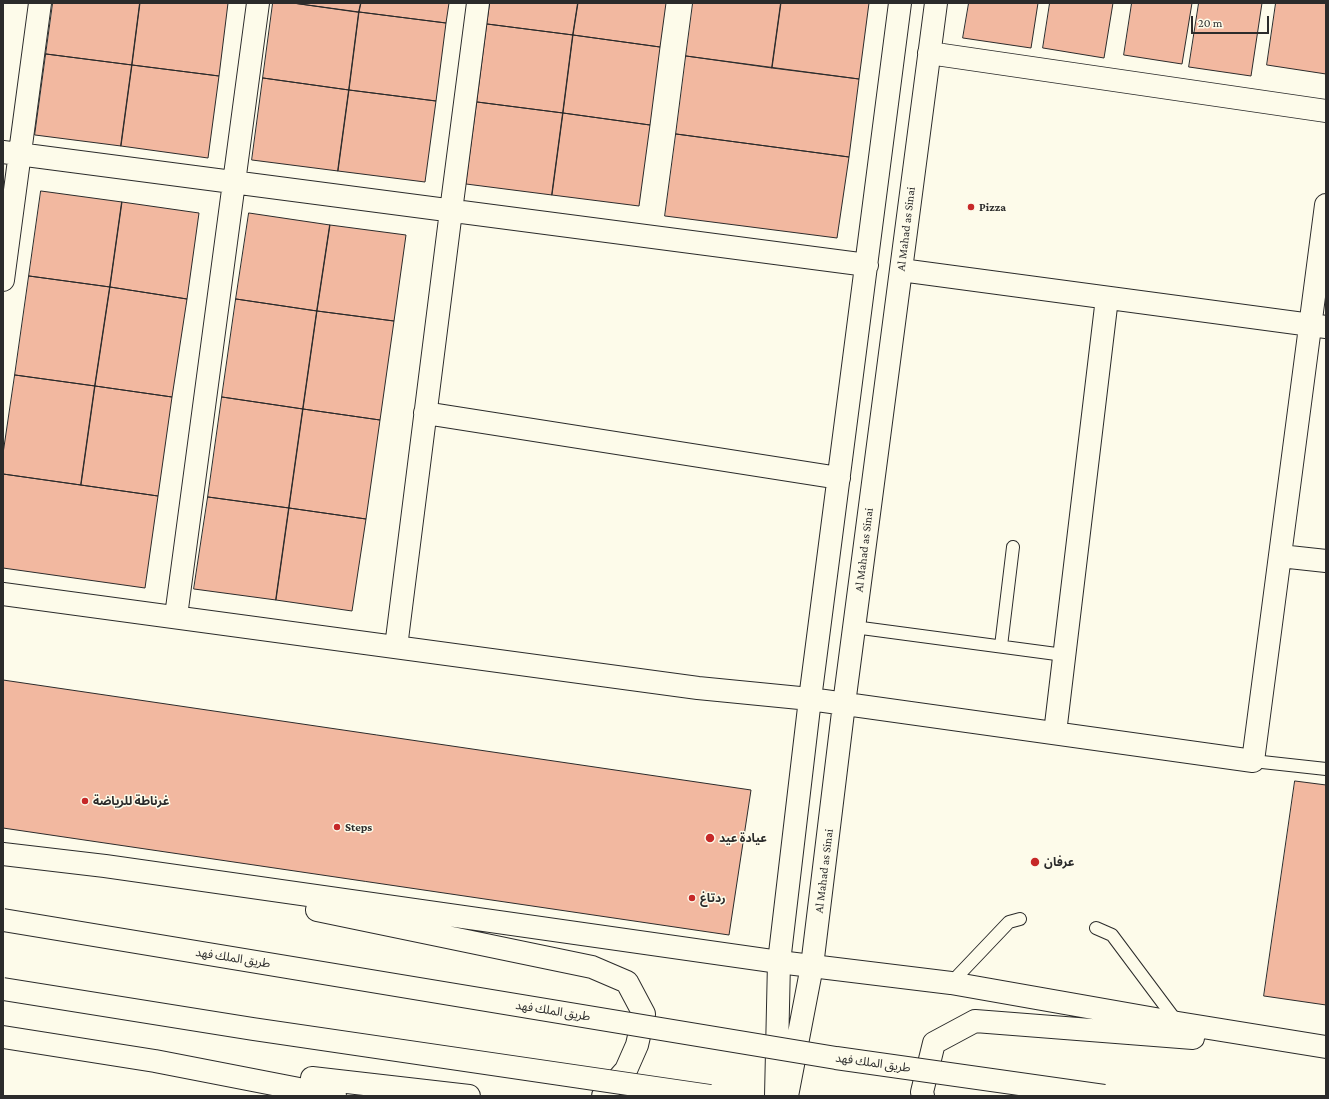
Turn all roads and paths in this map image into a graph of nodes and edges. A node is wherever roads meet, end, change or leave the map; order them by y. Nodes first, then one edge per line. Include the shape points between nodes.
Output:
1 (40, 3) edge
2 (258, 3) edge
3 (478, 3) edge
4 (900, 3) edge
5 (936, 3) edge
6 (929, 52) junction
7 (1326, 111) edge
8 (12, 153) edge
9 (234, 182) junction
10 (1326, 205) edge
11 (451, 211) junction
12 (866, 265) junction
13 (901, 270) junction
14 (3, 280) edge
15 (1107, 298) junction
16 (1318, 326) edge
17 (426, 413) junction
18 (839, 478) junction
19 (1014, 547) dead end
20 (1280, 556) junction
21 (1326, 561) edge
22 (3, 594) edge
23 (176, 616) junction
24 (854, 627) junction
25 (1000, 646) junction
26 (396, 647) junction
27 (1064, 655) junction
28 (810, 699) junction
29 (844, 704) junction
30 (1055, 733) junction
31 (1253, 761) junction
32 (1326, 769) edge
33 (3, 854) edge
34 (105, 866) junction
35 (1020, 919) dead end
36 (3, 920) edge
37 (1096, 928) dead end
38 (779, 962) junction
39 (812, 966) junction
40 (951, 983) junction
41 (3, 989) edge
42 (1178, 1023) junction
43 (3, 1037) edge
44 (1326, 1047) edge
45 (155, 1061) junction
46 (335, 1096) edge
47 (469, 1096) edge
48 (603, 1096) edge
49 (710, 1096) edge
50 (776, 1096) edge
51 (787, 1096) edge
52 (923, 1096) edge
53 (1104, 1096) edge

1 - 8 main road
2 - 9 main road
3 - 11 main road
4 - 12 main road
5 - 6 main road, Al Mahad as Sinai
6 - 7 main road
6 - 13 main road, Al Mahad as Sinai
8 - 9 main road
8 - 14 main road
9 - 11 main road
9 - 23 main road
10 - 16 main road
11 - 12 main road
11 - 17 main road
12 - 18 main road
13 - 15 main road
13 - 24 main road, Al Mahad as Sinai
15 - 16 main road
15 - 27 main road
16 - 20 main road
17 - 18 main road
17 - 26 main road
18 - 28 main road
19 - 25 lane
20 - 21 main road
20 - 31 main road
22 - 23 main road
23 - 26 main road
24 - 25 lane
24 - 29 main road, Al Mahad as Sinai
25 - 27 lane
26 - 28 main road via 698,688
27 - 30 main road
28 - 29 main road
28 - 38 main road
29 - 30 main road
29 - 39 main road, Al Mahad as Sinai
30 - 31 main road
31 - 32 lane
33 - 34 main road
34 - 38 main road
34 - 48 main road via 592,967 627,982 644,1014 637,1045 626,1070
35 - 40 lane via 1009,922
36 - 53 main road, طريق الملك فهد, bridge via 836,1058
37 - 42 lane via 1112,935
38 - 39 main road
38 - 50 main road
39 - 40 main road
39 - 51 main road, Al Mahad as Sinai
40 - 42 main road
41 - 49 main road, bridge
42 - 44 main road
43 - 45 main road
44 - 52 main road via 975,1021 934,1043
45 - 46 main road
45 - 47 main road

